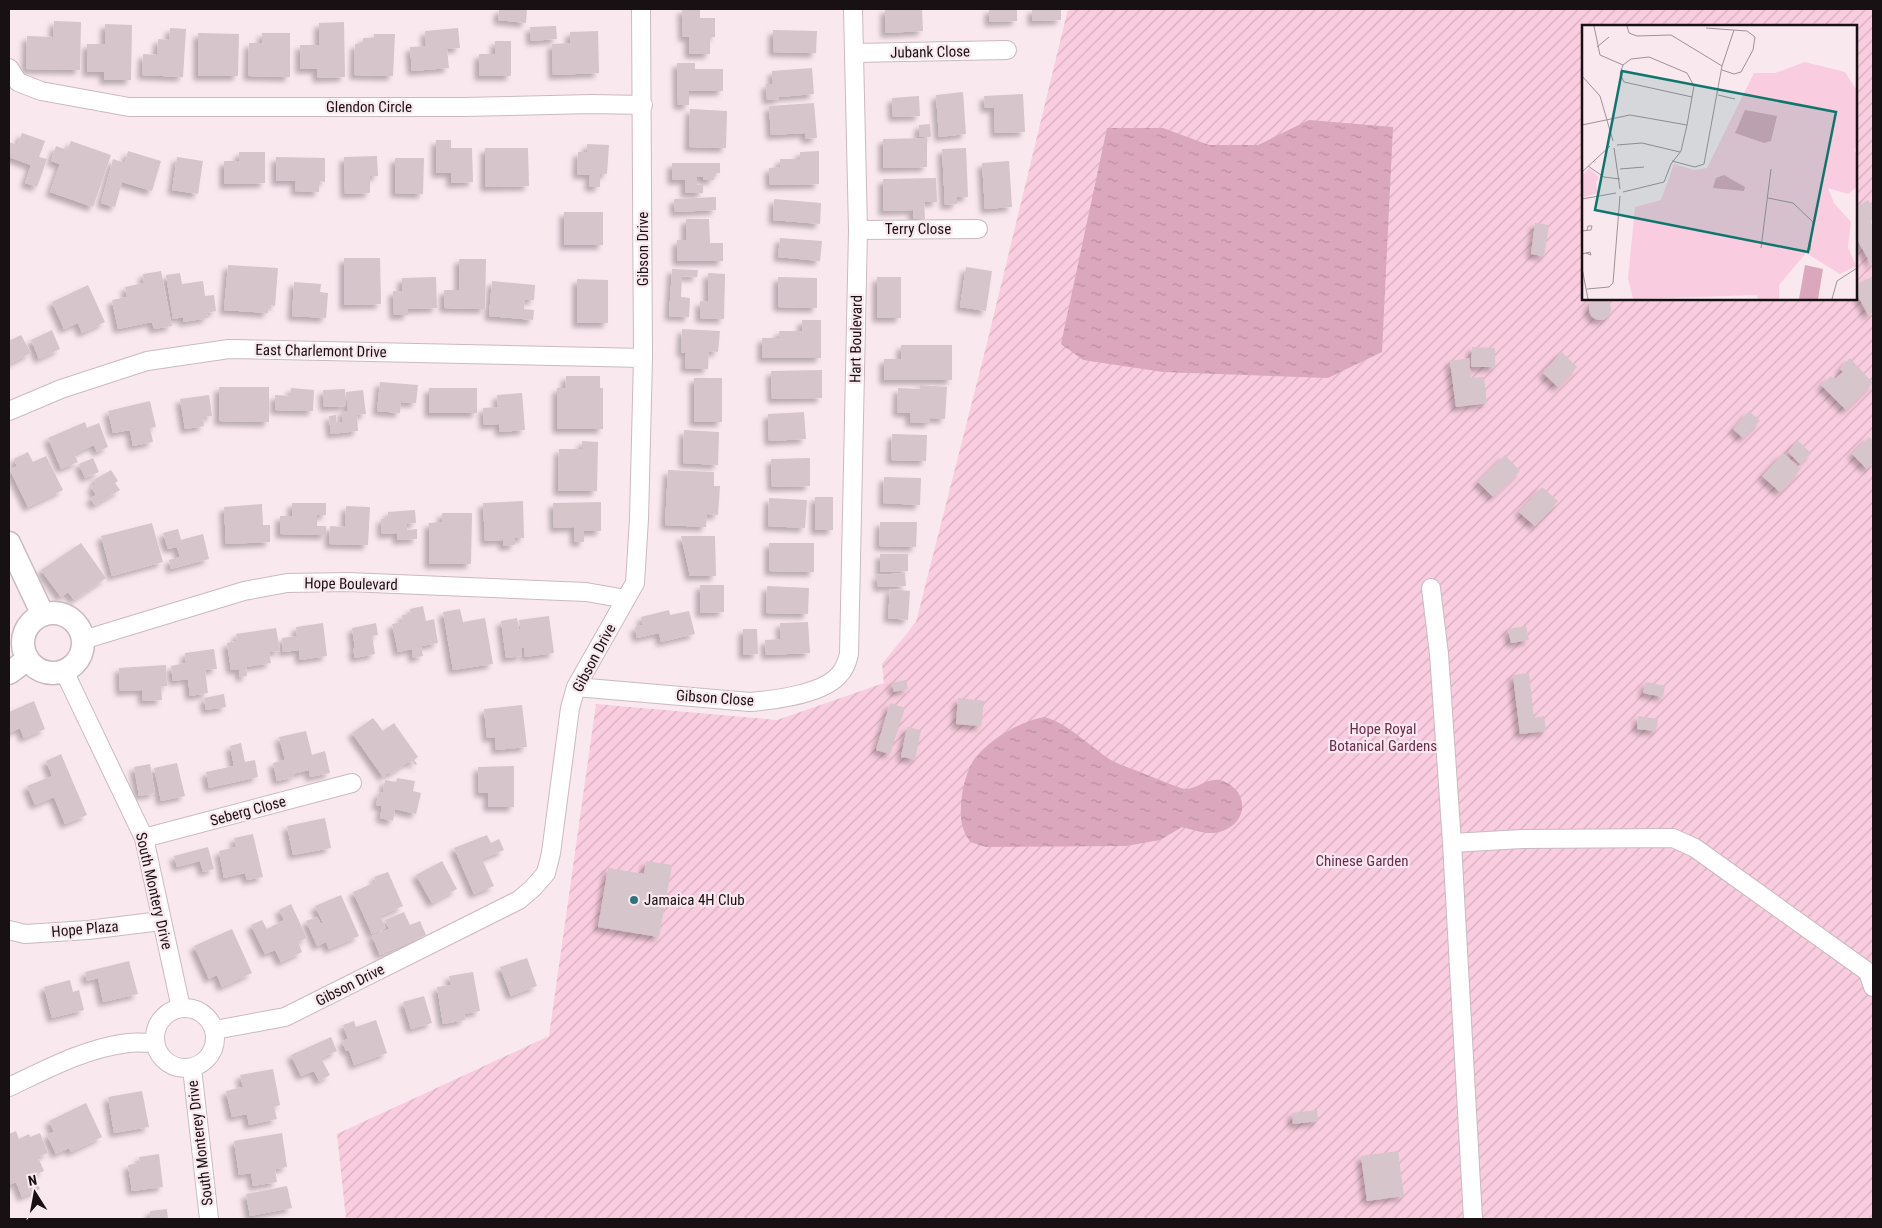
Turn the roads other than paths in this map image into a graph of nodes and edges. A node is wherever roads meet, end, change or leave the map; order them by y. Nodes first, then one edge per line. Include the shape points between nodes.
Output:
1 (642, 9) edge
2 (853, 9) edge
3 (1007, 50) dead end
4 (854, 53) junction
5 (9, 68) edge
6 (643, 105) junction
7 (978, 229) dead end
8 (858, 230) junction
9 (643, 358) junction
10 (9, 411) edge
11 (9, 543) edge
12 (1431, 588) dead end
13 (626, 599) junction
14 (43, 615) junction
15 (82, 640) junction
16 (28, 660) junction
17 (845, 668) joint
18 (64, 671) junction
19 (9, 674) edge
20 (576, 687) junction
21 (352, 783) dead end
22 (144, 838) junction
23 (1452, 843) junction
24 (161, 922) junction
25 (9, 930) edge
26 (1873, 987) edge
27 (181, 1008) junction
28 (215, 1030) junction
29 (155, 1043) junction
30 (192, 1068) junction
31 (9, 1087) edge
32 (209, 1219) edge
33 (1473, 1219) edge

1 - 6 street
2 - 4 street, Hart Boulevard
3 - 4 street, Jubank Close
4 - 8 street, Hart Boulevard
5 - 6 street, Glendon Circle via 18,82 41,91 129,106 462,108
6 - 9 street, Gibson Drive
7 - 8 street, Terry Close
8 - 17 street, Hart Boulevard via 853,545 849,654
9 - 10 street, East Charlemont Drive via 229,349 147,361 61,389
9 - 13 street, Gibson Drive via 636,583
11 - 14 street
12 - 23 street via 1439,654
13 - 15 street, Hope Boulevard via 586,592 348,582 288,583 244,591
13 - 20 street, Gibson Drive
14 - 15 street via 60,614 69,618 76,624
14 - 16 street via 28,626 24,634 24,651
15 - 18 street via 79,658
16 - 18 street via 40,670
16 - 19 street
17 - 20 street, Gibson Close via 827,684 778,699 750,702
18 - 22 street, South Montery Drive
20 - 28 street, Gibson Drive via 570,708 551,853 546,873 533,888 520,900 285,1017
21 - 22 street, Seberg Close
22 - 24 street, South Montery Drive
23 - 26 street via 1674,838 1695,848 1868,972
23 - 33 street
24 - 25 street, Hope Plaza via 25,934
24 - 27 street, South Montery Drive
27 - 28 street via 198,1010 206,1015
27 - 29 street via 172,1011 158,1024
28 - 30 street via 214,1050 201,1064
29 - 30 street via 158,1052 172,1066
29 - 31 street via 129,1042 99,1049 64,1060
30 - 32 street, South Monterey Drive

